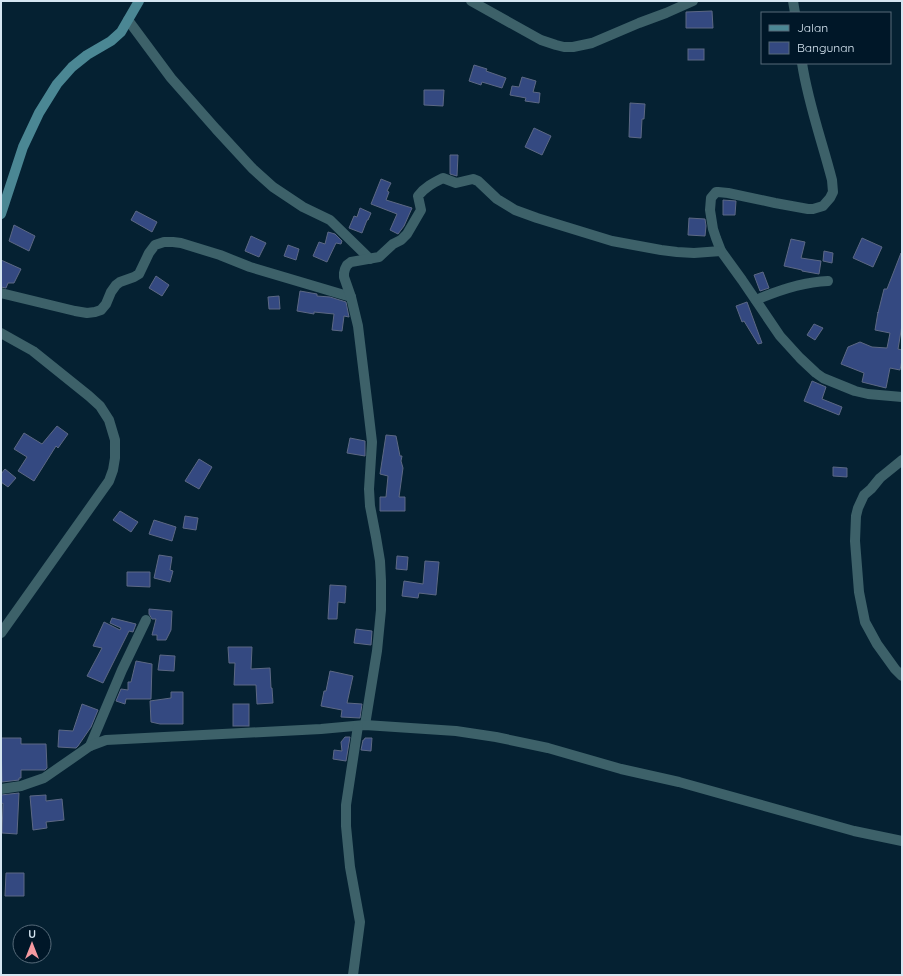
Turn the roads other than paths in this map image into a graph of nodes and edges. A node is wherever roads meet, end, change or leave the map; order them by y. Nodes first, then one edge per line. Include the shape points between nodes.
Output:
1 (139, 1) edge
2 (471, 1) edge
3 (693, 1) edge
4 (793, 1) edge
5 (794, 12) edge
6 (128, 20) junction
7 (802, 64) edge
8 (1, 214) edge
9 (721, 251) junction
10 (370, 259) junction
11 (828, 281) dead end
12 (1, 293) edge
13 (351, 296) junction
14 (756, 300) junction
15 (1, 333) edge
16 (902, 397) edge
17 (902, 460) edge
18 (146, 620) dead end
19 (1, 633) edge
20 (902, 676) edge
21 (362, 726) junction
22 (90, 746) junction
23 (1, 789) edge
24 (902, 841) edge
25 (353, 975) edge

1 - 6 street
2 - 3 street via 542,40 573,47 592,43
4 - 5 street
6 - 8 street via 121,32 72,67 57,84 39,113 23,147
6 - 10 street via 171,78 253,169 273,187 303,207 330,220
7 - 9 street via 807,92 832,180 832,195 823,206 808,209 716,192 711,198 710,210 713,229
9 - 10 street via 677,252 612,241 515,210 473,179 456,183 443,178 432,183 418,196 421,210 407,234 379,257
9 - 14 street
10 - 13 street via 347,265 344,277
11 - 14 street via 807,284
12 - 13 street via 75,311 95,312 106,304 116,285 139,274 155,245 172,242
13 - 21 street via 358,326 372,442 370,506 381,581 377,651
14 - 16 street via 780,336 816,373 855,391
15 - 19 street via 33,351 100,406 108,420 114,440 115,458 109,481
17 - 20 street via 864,495 856,516 855,541 859,592 865,622 877,644
18 - 22 street
21 - 22 street via 106,740
21 - 24 street via 456,731 548,748 854,831
21 - 25 street via 346,805 350,867 360,922
22 - 23 street via 44,778 21,786

